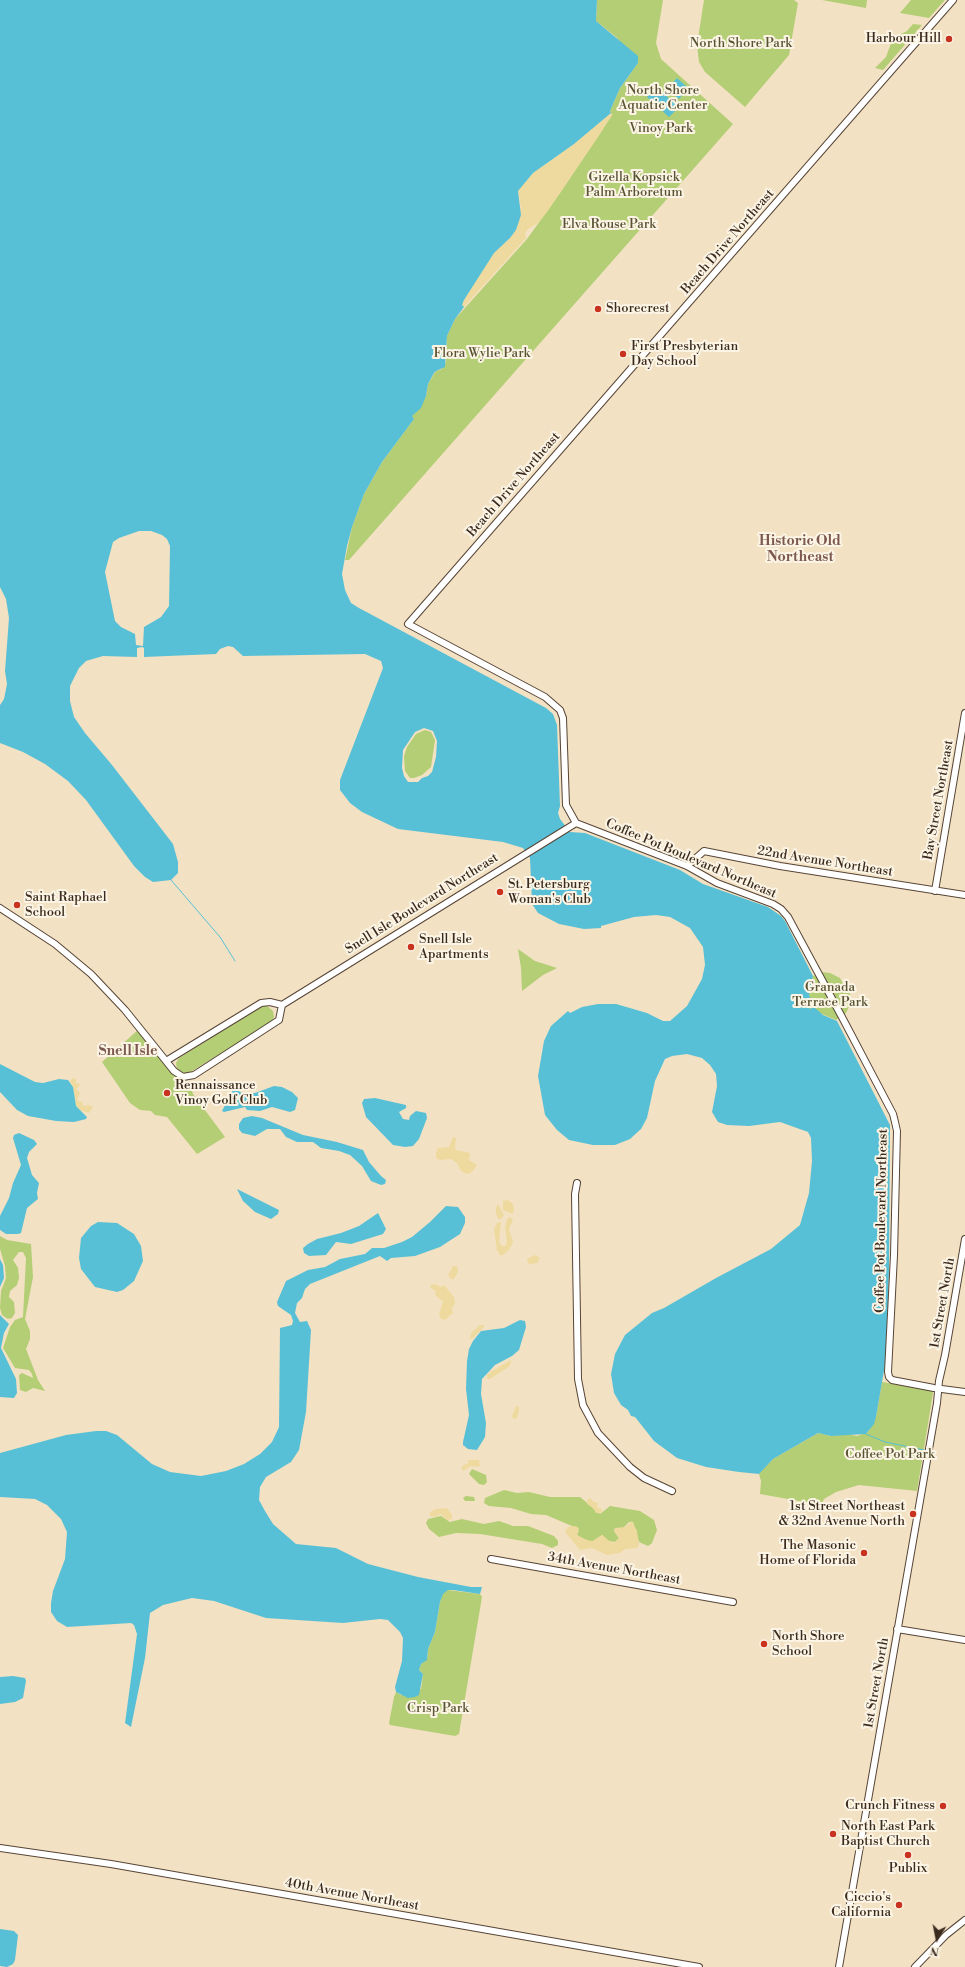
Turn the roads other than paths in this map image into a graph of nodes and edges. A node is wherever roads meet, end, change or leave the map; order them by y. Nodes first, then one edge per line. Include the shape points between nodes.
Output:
1 (953, 0) edge
2 (965, 713) edge
3 (576, 823) junction
4 (687, 866) junction
5 (935, 891) junction
6 (965, 895) edge
7 (0, 908) edge
8 (282, 1005) junction
9 (166, 1061) junction
10 (574, 1183) dead end
11 (965, 1239) edge
12 (939, 1388) junction
13 (965, 1392) edge
14 (672, 1491) dead end
15 (491, 1559) dead end
16 (733, 1602) dead end
17 (897, 1629) junction
18 (965, 1640) edge
19 (0, 1848) edge
20 (965, 1920) edge
21 (699, 1967) edge
22 (839, 1967) edge
23 (915, 1967) edge

1 - 3 street, Beach Drive Northeast via 408,624 545,697 560,710 563,718 566,805
2 - 5 street, Bay Street Northeast
3 - 4 street, Coffee Pot Boulevard Northeast
3 - 8 street, Snell Isle Boulevard Northeast
4 - 5 street, 22nd Avenue Northeast via 704,851
4 - 12 street, Coffee Pot Boulevard Northeast via 711,881 781,909 793,925 893,1114 897,1131 888,1372 892,1380
5 - 6 street, 22nd Avenue Northeast
7 - 9 street via 40,933 90,974 125,1010
8 - 9 street via 261,1003
8 - 9 street via 279,1020 194,1075 186,1078 179,1075
10 - 14 street via 579,1391 583,1405 592,1424 630,1467 648,1480
11 - 12 street, 1st Street North
12 - 13 street
12 - 17 street, 1st Street North
15 - 16 street, 34th Avenue Northeast
17 - 18 street
17 - 22 street, 1st Street North
19 - 21 street, 40th Avenue Northeast via 111,1864
20 - 23 street via 946,1935

